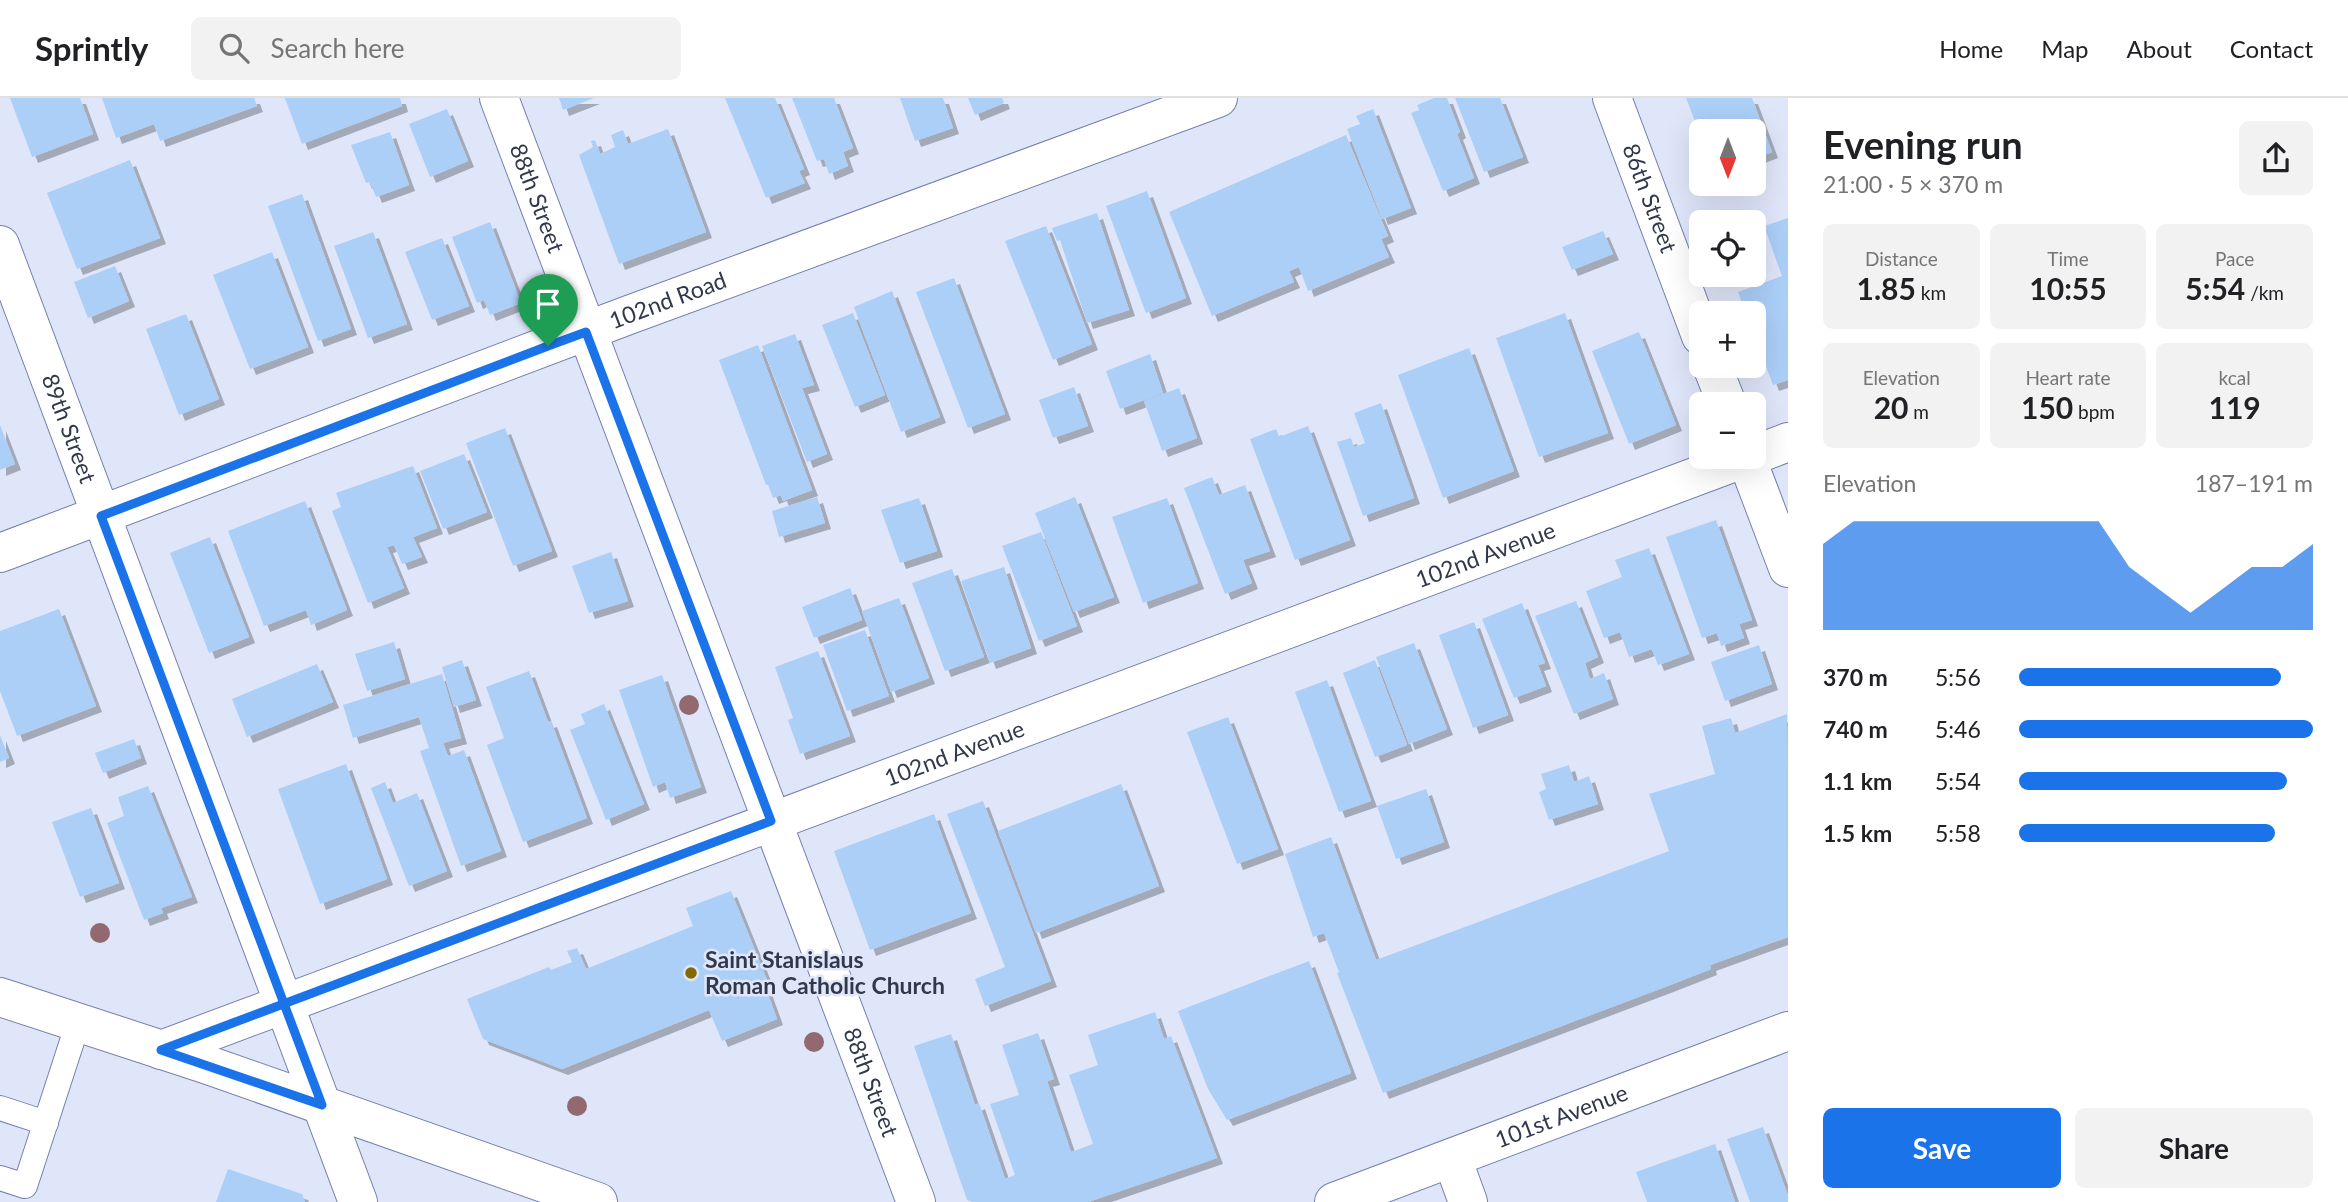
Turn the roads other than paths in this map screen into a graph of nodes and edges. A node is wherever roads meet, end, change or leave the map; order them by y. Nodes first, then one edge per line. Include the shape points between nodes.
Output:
1 (499, 98) edge
2 (1218, 98) edge
3 (1612, 98) edge
4 (0, 245) edge
5 (1689, 304) edge
6 (586, 332) junction
7 (1788, 442) edge
8 (1766, 450) edge
9 (1715, 469) edge
10 (1751, 469) edge
11 (101, 516) junction
12 (0, 553) edge
13 (1788, 568) edge
14 (771, 821) junction
15 (0, 998) edge
16 (284, 1004) junction
17 (78, 1023) junction
18 (1788, 1031) edge
19 (161, 1050) junction
20 (322, 1105) junction
21 (0, 1108) edge
22 (46, 1124) junction
23 (1452, 1158) junction
24 (0, 1178) edge
25 (532, 1191) edge
26 (358, 1202) edge
27 (598, 1202) edge
28 (916, 1202) edge
29 (1334, 1202) edge
30 (1468, 1202) edge

1 - 6 street, 88th Street
2 - 6 street, 102nd Road
3 - 5 street, 86th Street
4 - 11 street, 89th Street
6 - 11 street, 102nd Road
6 - 14 street, 88th Street
7 - 8 street
9 - 14 street, 102nd Avenue
10 - 13 street
11 - 12 street, 102nd Road
11 - 16 street, 89th Street
14 - 16 street, 102nd Avenue
14 - 28 street, 88th Street
15 - 17 street
16 - 19 street, 102nd Avenue
16 - 20 street, 89th Street
17 - 19 street
17 - 22 lane
18 - 23 street, 101st Avenue
19 - 20 street
20 - 25 street
20 - 26 street, 89th Street
21 - 22 lane
22 - 24 lane via 25,1186
23 - 29 street, 101st Avenue
23 - 30 street
25 - 27 street

